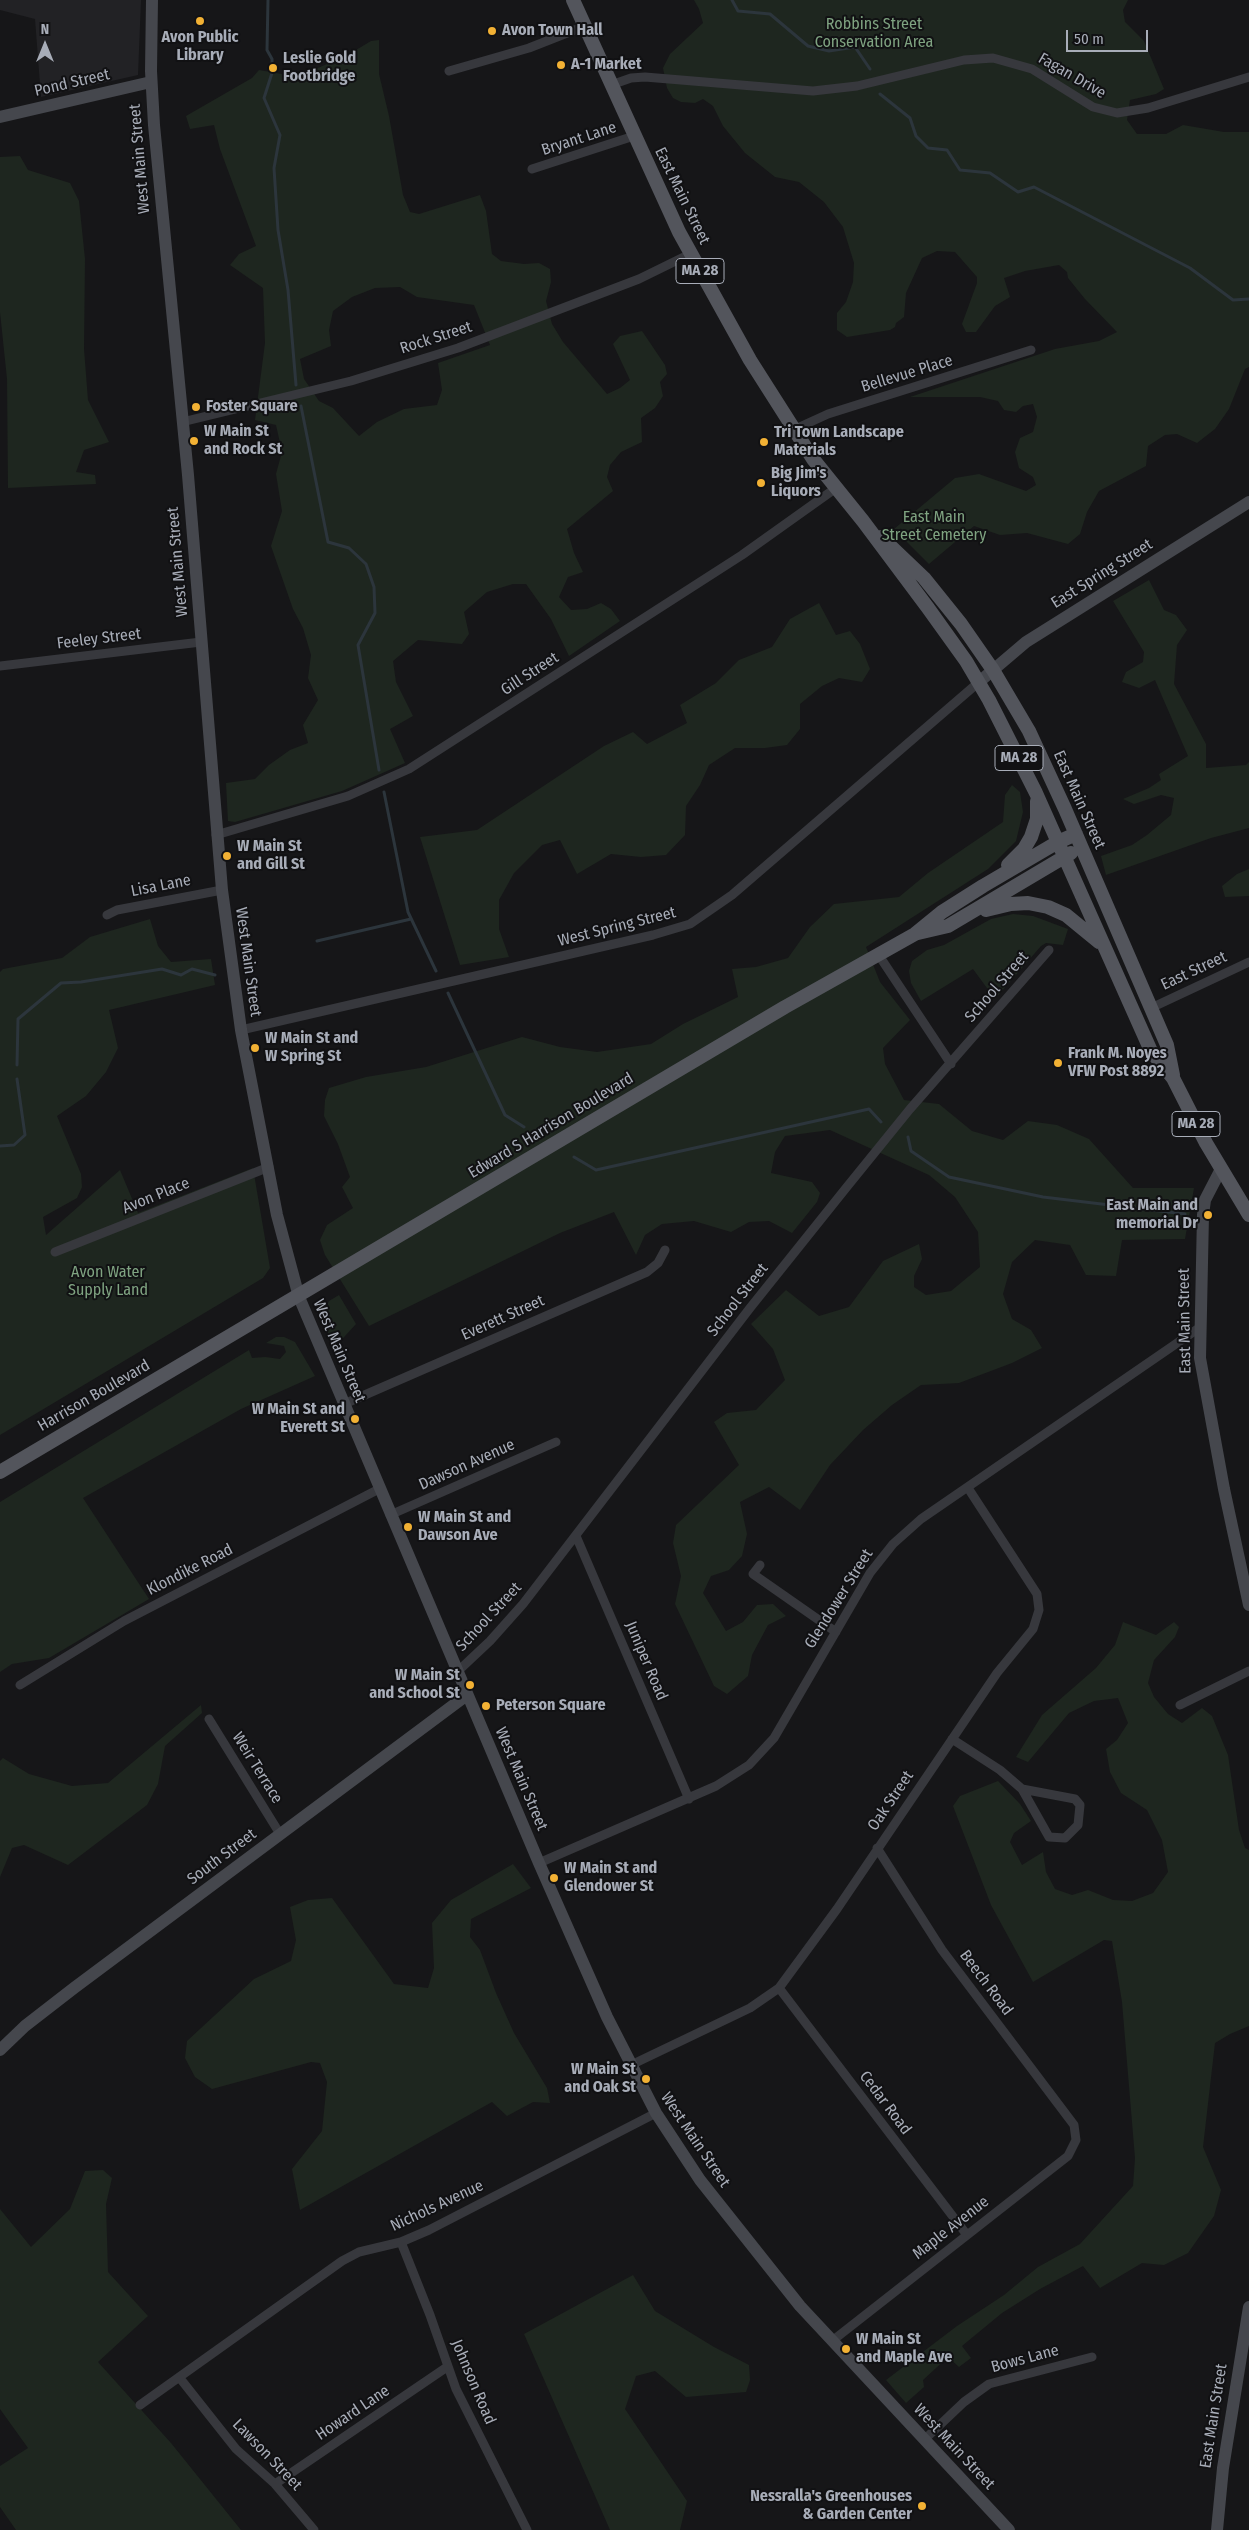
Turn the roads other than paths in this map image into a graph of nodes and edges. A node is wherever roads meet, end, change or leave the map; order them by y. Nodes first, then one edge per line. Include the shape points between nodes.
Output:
1 (152, 0) edge
2 (573, 0) edge
3 (585, 26) junction
4 (449, 70) dead end
5 (1249, 77) edge
6 (151, 82) junction
7 (611, 85) junction
8 (0, 117) edge
9 (634, 136) junction
10 (532, 169) dead end
11 (690, 254) junction
12 (1032, 350) dead end
13 (182, 422) junction
14 (793, 430) junction
15 (836, 488) junction
16 (1249, 502) edge
17 (863, 521) junction
18 (201, 642) junction
19 (0, 666) edge
20 (993, 670) junction
21 (979, 682) junction
22 (1036, 793) junction
23 (1076, 834) junction
24 (216, 836) junction
25 (1058, 842) junction
26 (1082, 849) junction
27 (1064, 857) junction
28 (983, 886) junction
29 (222, 890) junction
30 (107, 915) dead end
31 (948, 926) junction
32 (915, 934) junction
33 (1102, 945) junction
34 (1048, 950) dead end
35 (878, 954) junction
36 (1249, 962) edge
37 (1151, 1008) junction
38 (241, 1030) junction
39 (951, 1064) junction
40 (1173, 1078) junction
41 (268, 1167) junction
42 (1221, 1169) junction
43 (1249, 1214) edge
44 (665, 1250) dead end
45 (55, 1252) dead end
46 (299, 1297) junction
47 (1199, 1328) junction
48 (207, 1351) joint
49 (344, 1404) junction
50 (556, 1442) dead end
51 (0, 1472) edge
52 (968, 1488) junction
53 (379, 1489) junction
54 (390, 1515) junction
55 (576, 1536) junction
56 (760, 1565) dead end
57 (1249, 1605) edge
58 (836, 1632) junction
59 (1249, 1671) edge
60 (457, 1672) junction
61 (20, 1685) dead end
62 (467, 1695) junction
63 (1180, 1705) dead end
64 (209, 1719) dead end
65 (952, 1739) junction
66 (1022, 1789) junction
67 (689, 1798) junction
68 (280, 1834) junction
69 (877, 1848) junction
70 (539, 1863) junction
71 (779, 1988) junction
72 (0, 2050) edge
73 (631, 2065) junction
74 (656, 2113) junction
75 (1076, 2132) joint
76 (967, 2235) junction
77 (401, 2242) junction
78 (1249, 2307) edge
79 (832, 2341) junction
80 (1092, 2357) dead end
81 (447, 2367) junction
82 (179, 2377) junction
83 (140, 2405) dead end
84 (925, 2439) junction
85 (274, 2484) junction
86 (314, 2530) edge
87 (528, 2530) edge
88 (1009, 2530) edge
89 (1217, 2530) edge

1 - 6 main road, West Main Street
2 - 3 main road, East Main Street / MA 28
3 - 4 street via 529,48
3 - 7 main road, East Main Street / MA 28
5 - 7 street, Fagan Drive via 1118,114 1094,107 1032,68 993,58 964,60 857,86 813,91 645,77
6 - 8 main road, Pond Street
6 - 13 main road, West Main Street
7 - 9 main road, East Main Street / MA 28
9 - 10 street, Bryant Lane
9 - 11 main road, East Main Street / MA 28
11 - 13 street, Rock Street via 640,278 458,348 351,381
11 - 14 main road, East Main Street / MA 28
12 - 14 street, Bellevue Place via 828,414
13 - 18 main road, West Main Street
14 - 15 main road, East Main Street / MA 28
15 - 17 main road, East Main Street / MA 28
15 - 24 street, Gill Street via 742,555 409,769 348,796
16 - 20 main road, East Spring Street via 1026,642
17 - 20 main road, East Main Street / MA 28 via 924,578
17 - 21 main road, East Main Street / MA 28
18 - 19 street, Feeley Street
18 - 24 main road, West Main Street
20 - 21 main road, East Spring Street
20 - 23 main road, East Main Street / MA 28 via 1029,731
21 - 22 main road, East Main Street / MA 28
21 - 38 street, West Spring Street via 732,896 690,924
22 - 25 main road, East Main Street / MA 28
22 - 28 main road via 1037,819 1031,837 1014,860
23 - 25 main road, Edward S Harrison Boulevard
23 - 26 main road, East Main Street / MA 28
24 - 29 main road, West Main Street
25 - 27 main road, East Main Street / MA 28
25 - 28 main road, Edward S Harrison Boulevard
26 - 27 main road, Edward S Harrison Boulevard
26 - 37 main road, East Main Street / MA 28
27 - 31 main road, Edward S Harrison Boulevard
27 - 33 main road, East Main Street / MA 28
28 - 32 main road, Edward S Harrison Boulevard
29 - 30 street, Lisa Lane via 117,910
29 - 38 main road, West Main Street
31 - 32 main road, Edward S Harrison Boulevard
31 - 33 main road via 998,906 1028,903 1066,914
32 - 35 main road, Edward S Harrison Boulevard
33 - 40 main road, East Main Street / MA 28 via 1151,1051
34 - 39 street, School Street
35 - 39 street
35 - 46 main road, Edward S Harrison Boulevard
36 - 37 street, East Street
37 - 40 main road, East Main Street / MA 28 via 1167,1046
38 - 41 main road, West Main Street
39 - 55 street, School Street via 910,1109 756,1300
40 - 42 main road, East Main Street / MA 28
41 - 45 street, Avon Place
41 - 46 main road, West Main Street via 277,1216
42 - 43 main road, MA 28
42 - 47 main road, East Main Street via 1205,1200
44 - 49 street, Everett Street via 658,1263 647,1272
46 - 48 main road, Edward S Harrison Boulevard
46 - 49 main road, West Main Street
47 - 52 street, Glendower Street
47 - 57 main road, East Main Street via 1204,1385
48 - 51 main road, Harrison Boulevard
49 - 53 main road, West Main Street
50 - 54 street, Dawson Avenue
52 - 58 street, Glendower Street via 921,1519 893,1544 870,1573
52 - 65 street, Oak Street via 1032,1582 1039,1610 1033,1629 997,1672
53 - 54 main road, West Main Street
53 - 61 street, Klondike Road via 124,1621
54 - 60 main road, West Main Street
55 - 60 street, School Street via 509,1622
55 - 67 street, Juniper Road
56 - 58 street via 753,1574
58 - 67 street, Glendower Street via 762,1753 734,1776
59 - 63 street
60 - 62 main road, West Main Street
62 - 68 main road, South Street
62 - 70 main road, West Main Street
64 - 68 street, Weir Terrace
65 - 66 street via 1000,1770
65 - 69 street, Oak Street
66 - 66 street via 1049,1837 1065,1838 1078,1825 1080,1806 1075,1799
67 - 70 street, Glendower Street
68 - 72 main road, South Street via 74,1988
69 - 71 street, Oak Street
69 - 75 street, Beech Road via 942,1950
70 - 73 main road, West Main Street
71 - 73 street, Oak Street via 750,2008
71 - 76 street, Cedar Road
73 - 74 main road, West Main Street
74 - 77 street, Nichols Avenue
74 - 79 main road, West Main Street via 731,2221
75 - 76 street, Maple Avenue via 1074,2147 1068,2156
76 - 79 street, Maple Avenue
77 - 81 street, Johnson Road
77 - 82 street, Nichols Avenue via 375,2247 342,2261
78 - 89 main road, East Main Street
79 - 84 main road, West Main Street
80 - 84 street, Bows Lane via 989,2384 964,2402
81 - 85 street, Howard Lane
81 - 87 street, Johnson Road
82 - 83 street, Nichols Avenue
82 - 85 street, Lawson Street via 236,2449
84 - 88 main road, West Main Street
85 - 86 street, Lawson Street

